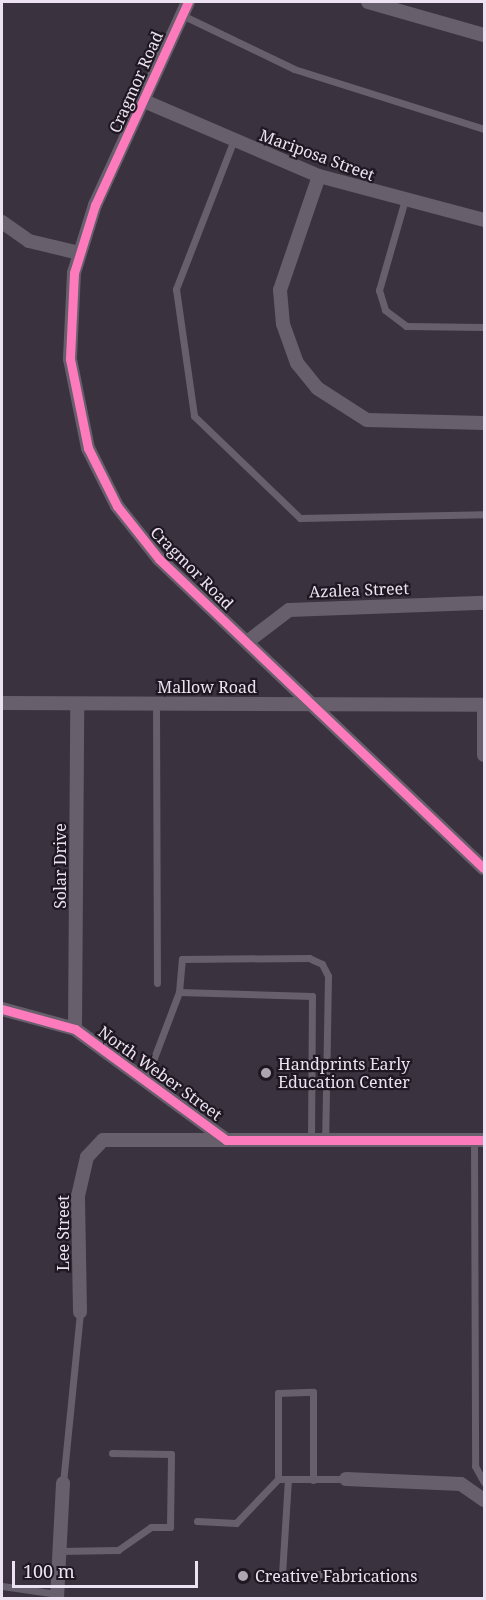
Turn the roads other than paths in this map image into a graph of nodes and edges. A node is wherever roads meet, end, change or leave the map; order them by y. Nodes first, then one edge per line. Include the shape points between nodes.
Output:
1 (188, 2) edge
2 (368, 2) edge
3 (182, 15) junction
4 (484, 35) edge
5 (144, 101) junction
6 (484, 129) edge
7 (233, 142) junction
8 (319, 176) junction
9 (404, 203) junction
10 (484, 220) edge
11 (2, 222) edge
12 (79, 253) junction
13 (484, 327) edge
14 (484, 423) edge
15 (484, 514) edge
16 (484, 603) edge
17 (246, 642) junction
18 (2, 703) edge
19 (77, 704) junction
20 (156, 704) junction
21 (314, 704) junction
22 (484, 705) edge
23 (484, 755) edge
24 (484, 868) edge
25 (158, 983) dead end
26 (179, 993) junction
27 (2, 1009) edge
28 (75, 1029) junction
29 (146, 1079) junction
30 (226, 1140) junction
31 (318, 1140) junction
32 (479, 1140) edge
33 (80, 1312) joint
34 (112, 1453) dead end
35 (278, 1479) junction
36 (288, 1479) junction
37 (346, 1479) joint
38 (313, 1480) junction
39 (484, 1482) edge
40 (63, 1483) joint
41 (484, 1500) edge
42 (197, 1521) dead end
43 (59, 1551) junction
44 (322, 1574) dead end
45 (2, 1586) edge
46 (57, 1596) edge

1 - 3 street, Cragmor Road
2 - 4 street
3 - 5 street, Cragmor Road
3 - 6 lane via 294,69
5 - 7 street, Mariposa Street
5 - 12 street, Cragmor Road
7 - 8 street, Mariposa Street
7 - 15 lane via 176,289 194,416 300,518
8 - 9 street, Mariposa Street
8 - 14 street via 280,290 283,324 297,363 317,388 367,420
9 - 10 street, Mariposa Street
9 - 13 lane via 379,290 385,310 406,326
11 - 12 street via 28,241
12 - 17 street, Cragmor Road via 70,298 69,359 88,448 132,528
16 - 17 street, Azalea Street via 289,610
17 - 21 street, Cragmor Road
18 - 19 street, Mallow Road
19 - 20 street, Mallow Road
19 - 28 street, Solar Drive
20 - 21 street, Mallow Road
20 - 25 lane
21 - 22 street, Mallow Road
21 - 24 street, Cragmor Road
22 - 23 street
26 - 29 lane
26 - 31 lane via 312,996
26 - 31 lane via 182,960 309,958 322,964 328,976
27 - 28 street, North Weber Street
28 - 29 street, North Weber Street
29 - 30 street, North Weber Street
30 - 31 street, North Weber Street
30 - 33 street, Lee Street via 103,1140 87,1157 78,1196
31 - 32 street, North Weber Street
32 - 39 lane via 475,1466
33 - 40 lane
34 - 43 lane via 171,1454 170,1527 151,1527 118,1550
35 - 36 lane
35 - 38 lane via 278,1393 313,1392
35 - 42 lane via 236,1523
36 - 38 lane
36 - 44 lane via 282,1574
37 - 38 lane
37 - 41 street via 461,1484
40 - 43 street
43 - 46 street
45 - 46 lane

